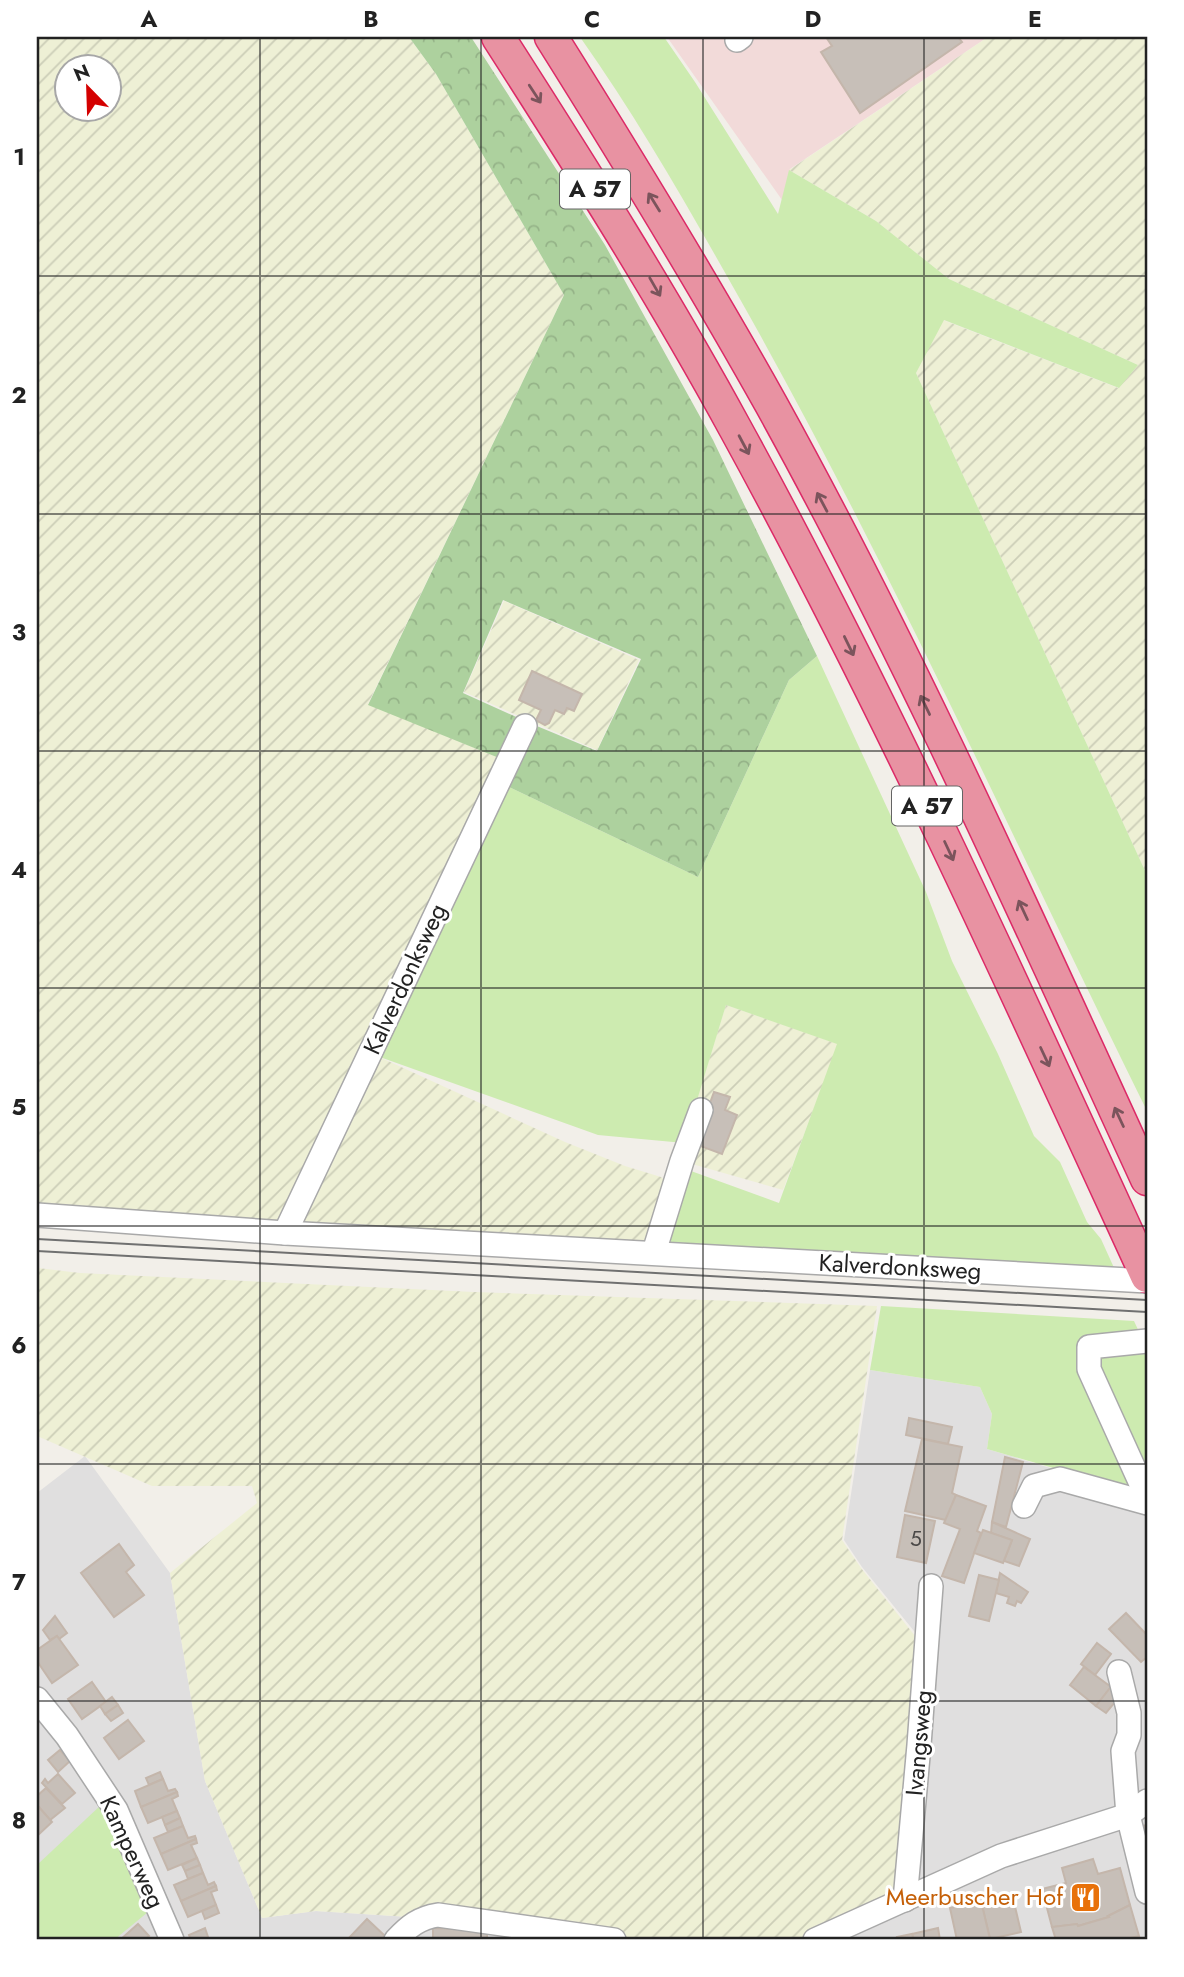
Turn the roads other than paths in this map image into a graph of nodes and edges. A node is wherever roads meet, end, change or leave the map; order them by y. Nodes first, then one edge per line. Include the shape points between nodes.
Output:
1 (498, 37) edge
2 (551, 37) edge
3 (525, 726) dead end
4 (701, 1110) dead end
5 (1147, 1179) edge
6 (37, 1215) edge
7 (285, 1233) junction
8 (653, 1252) junction
9 (1147, 1279) edge
10 (1147, 1341) edge
11 (1147, 1497) edge
12 (1147, 1503) edge
13 (1024, 1506) dead end
14 (931, 1586) dead end
15 (1119, 1672) dead end
16 (37, 1699) edge
17 (1147, 1801) edge
18 (1128, 1815) junction
19 (1147, 1892) edge
20 (905, 1900) junction
21 (849, 1933) edge
22 (172, 1940) edge
23 (396, 1940) edge
24 (614, 1940) edge
25 (815, 1940) edge

1 -> 9 highway, A 57 via 624,233 688,344 849,646
5 -> 2 highway, A 57 via 988,833 880,613 750,367
3 - 7 street, Kalverdonksweg
4 - 8 street
6 - 7 street, Kalverdonksweg
7 - 8 street, Kalverdonksweg
8 - 9 street, Kalverdonksweg
10 - 11 street via 1089,1347 1089,1369
12 - 13 street via 1060,1479 1034,1486
14 - 20 street, Ivangsweg
15 - 18 street via 1129,1713 1123,1751
16 - 22 street, Kamperweg via 116,1810
17 - 18 street
18 - 19 street
18 - 20 street via 1002,1856
20 - 21 street
21 - 25 street
23 - 24 street via 424,1917 438,1915

